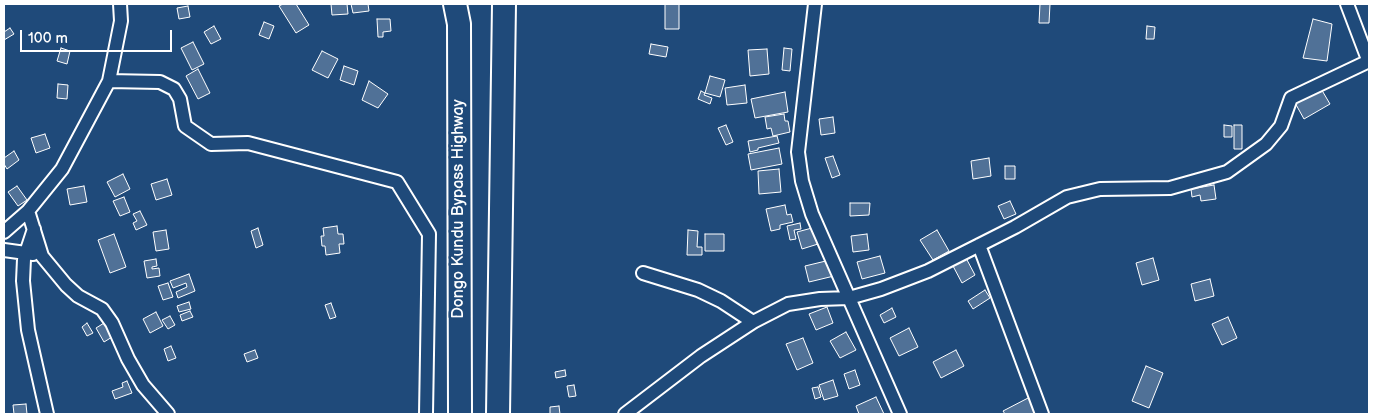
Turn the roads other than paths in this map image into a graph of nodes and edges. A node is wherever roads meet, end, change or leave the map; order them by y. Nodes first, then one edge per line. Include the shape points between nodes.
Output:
1 (120, 4) edge
2 (456, 4) edge
3 (504, 4) edge
4 (815, 4) edge
5 (1347, 4) edge
6 (1369, 61) edge
7 (109, 81) junction
8 (28, 211) junction
9 (34, 229) junction
10 (4, 232) edge
11 (979, 245) junction
12 (4, 250) edge
13 (26, 253) junction
14 (42, 256) junction
15 (643, 274) dead end
16 (849, 298) junction
17 (753, 322) junction
18 (47, 414) edge
19 (168, 414) edge
20 (426, 414) edge
21 (460, 414) edge
22 (498, 414) edge
23 (625, 414) edge
24 (900, 414) edge
25 (1042, 414) edge

1 - 7 street via 121,21
2 - 21 highway, Dongo Kundu Bypass Highway via 459,24
3 - 22 highway
4 - 16 street via 798,152 800,171 812,214
5 - 6 street
6 - 11 street via 1291,98 1281,126 1266,144 1227,172 1170,188 1100,189 1068,197
7 - 8 street via 62,169
7 - 20 street via 160,82 174,89 180,99 185,126 211,144 248,143 397,182 429,234
8 - 9 street
8 - 10 street
9 - 13 street
9 - 14 street
11 - 16 street via 928,271
11 - 25 street
12 - 13 street
13 - 14 street
13 - 18 street via 23,275 28,330
14 - 19 street via 78,296 102,309 144,385
15 - 17 street via 698,290
16 - 17 street via 788,304
16 - 24 street
17 - 23 street via 701,356

